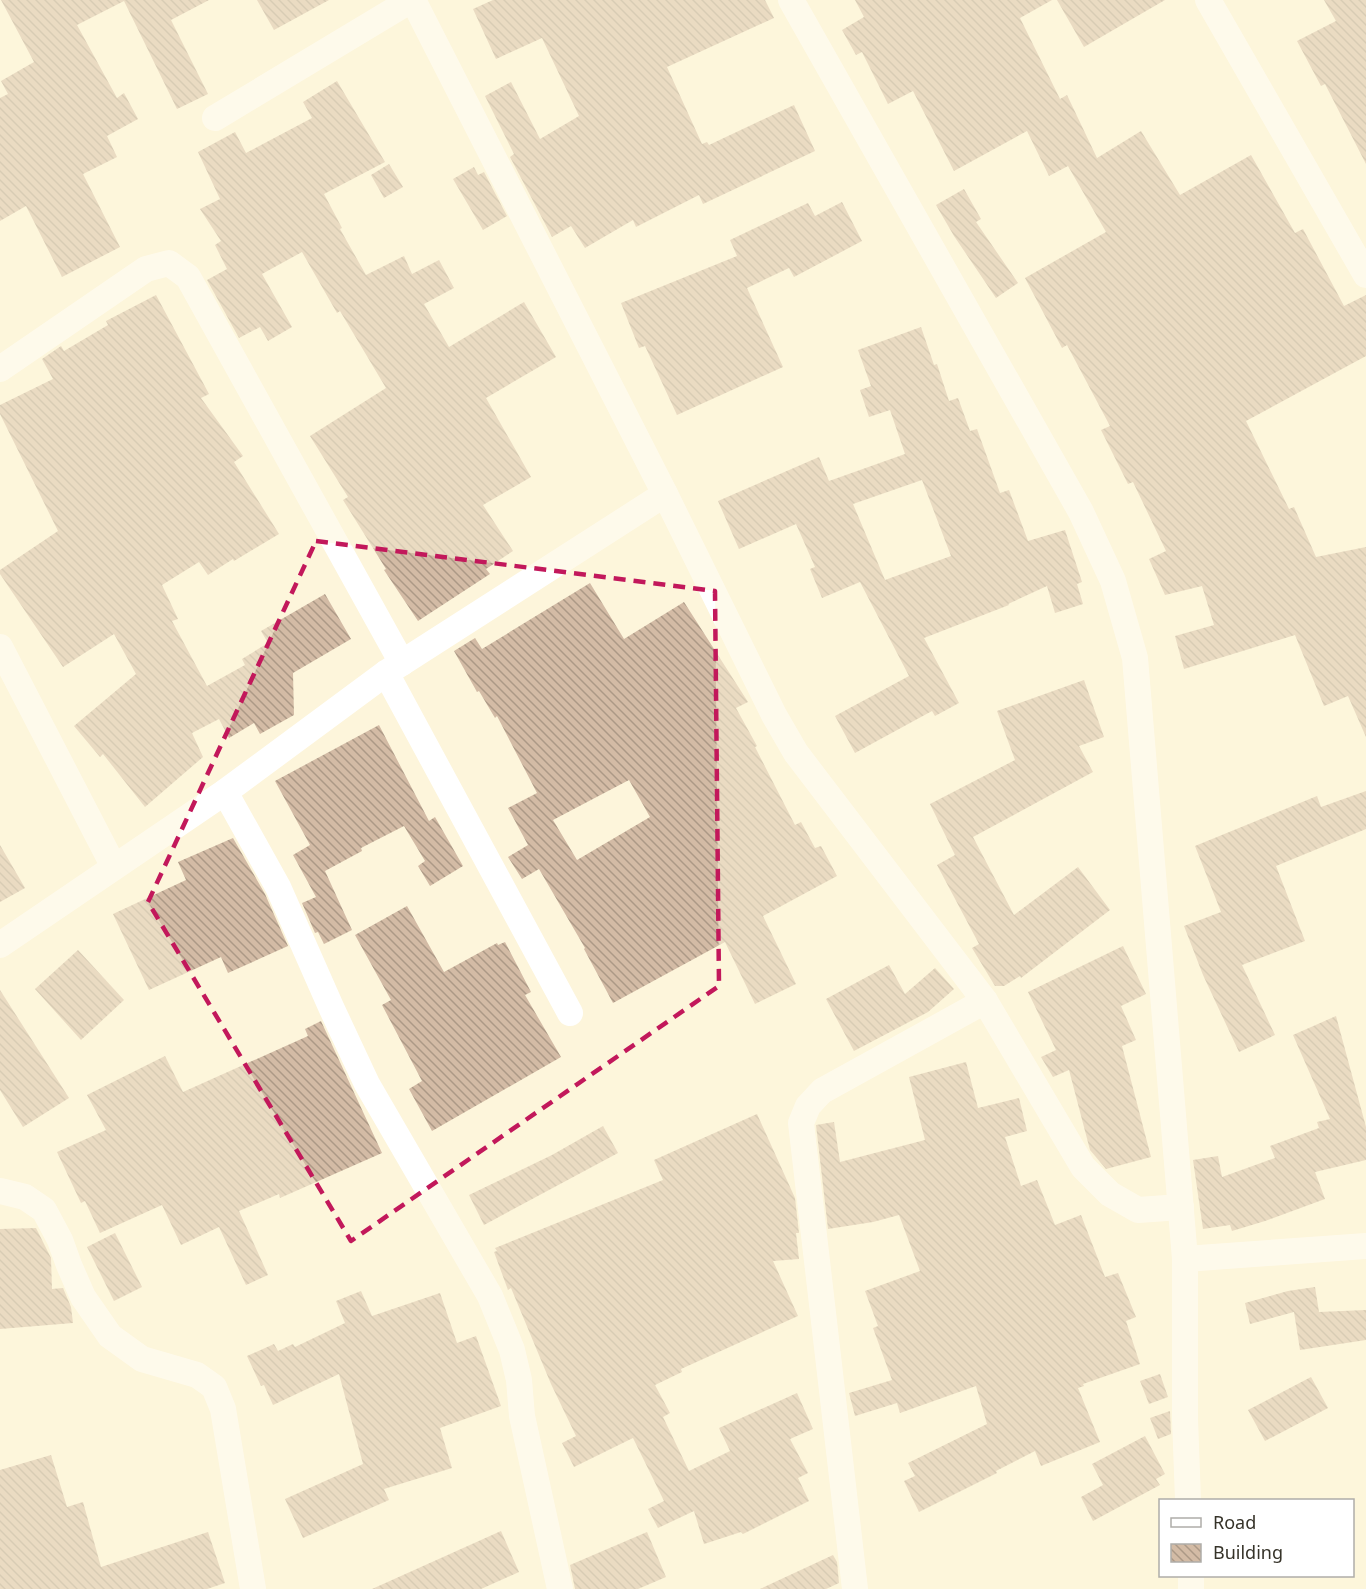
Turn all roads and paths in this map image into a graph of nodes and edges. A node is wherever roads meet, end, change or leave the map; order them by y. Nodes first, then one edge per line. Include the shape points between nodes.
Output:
1 (412, 0) edge
2 (790, 0) edge
3 (1208, 0) edge
4 (216, 118) dead end
5 (1366, 275) edge
6 (0, 369) edge
7 (665, 494) junction
8 (0, 647) edge
9 (394, 668) junction
10 (225, 792) junction
11 (114, 867) junction
12 (0, 945) edge
13 (986, 1001) junction
14 (570, 1013) dead end
15 (0, 1191) edge
16 (1180, 1207) junction
17 (1366, 1246) edge
18 (1185, 1259) junction
19 (1188, 1499) edge
20 (253, 1589) edge
21 (560, 1589) edge
22 (855, 1589) edge

1 - 4 street
1 - 7 street
2 - 16 street via 1081,512 1113,581 1136,658
3 - 5 street
6 - 9 street via 146,269 169,263 188,277
7 - 9 street
7 - 13 street via 796,753
8 - 11 street
9 - 10 street
9 - 14 street
10 - 11 street
10 - 21 street via 278,887 367,1084 490,1296 512,1350 522,1416
11 - 12 street
13 - 16 street via 1083,1167 1110,1194 1138,1210
13 - 22 street via 822,1091 808,1106 801,1123
15 - 20 street via 25,1197 44,1210 83,1297 110,1336 142,1359 197,1375 214,1387 222,1409
16 - 18 street
17 - 18 street
18 - 19 street

